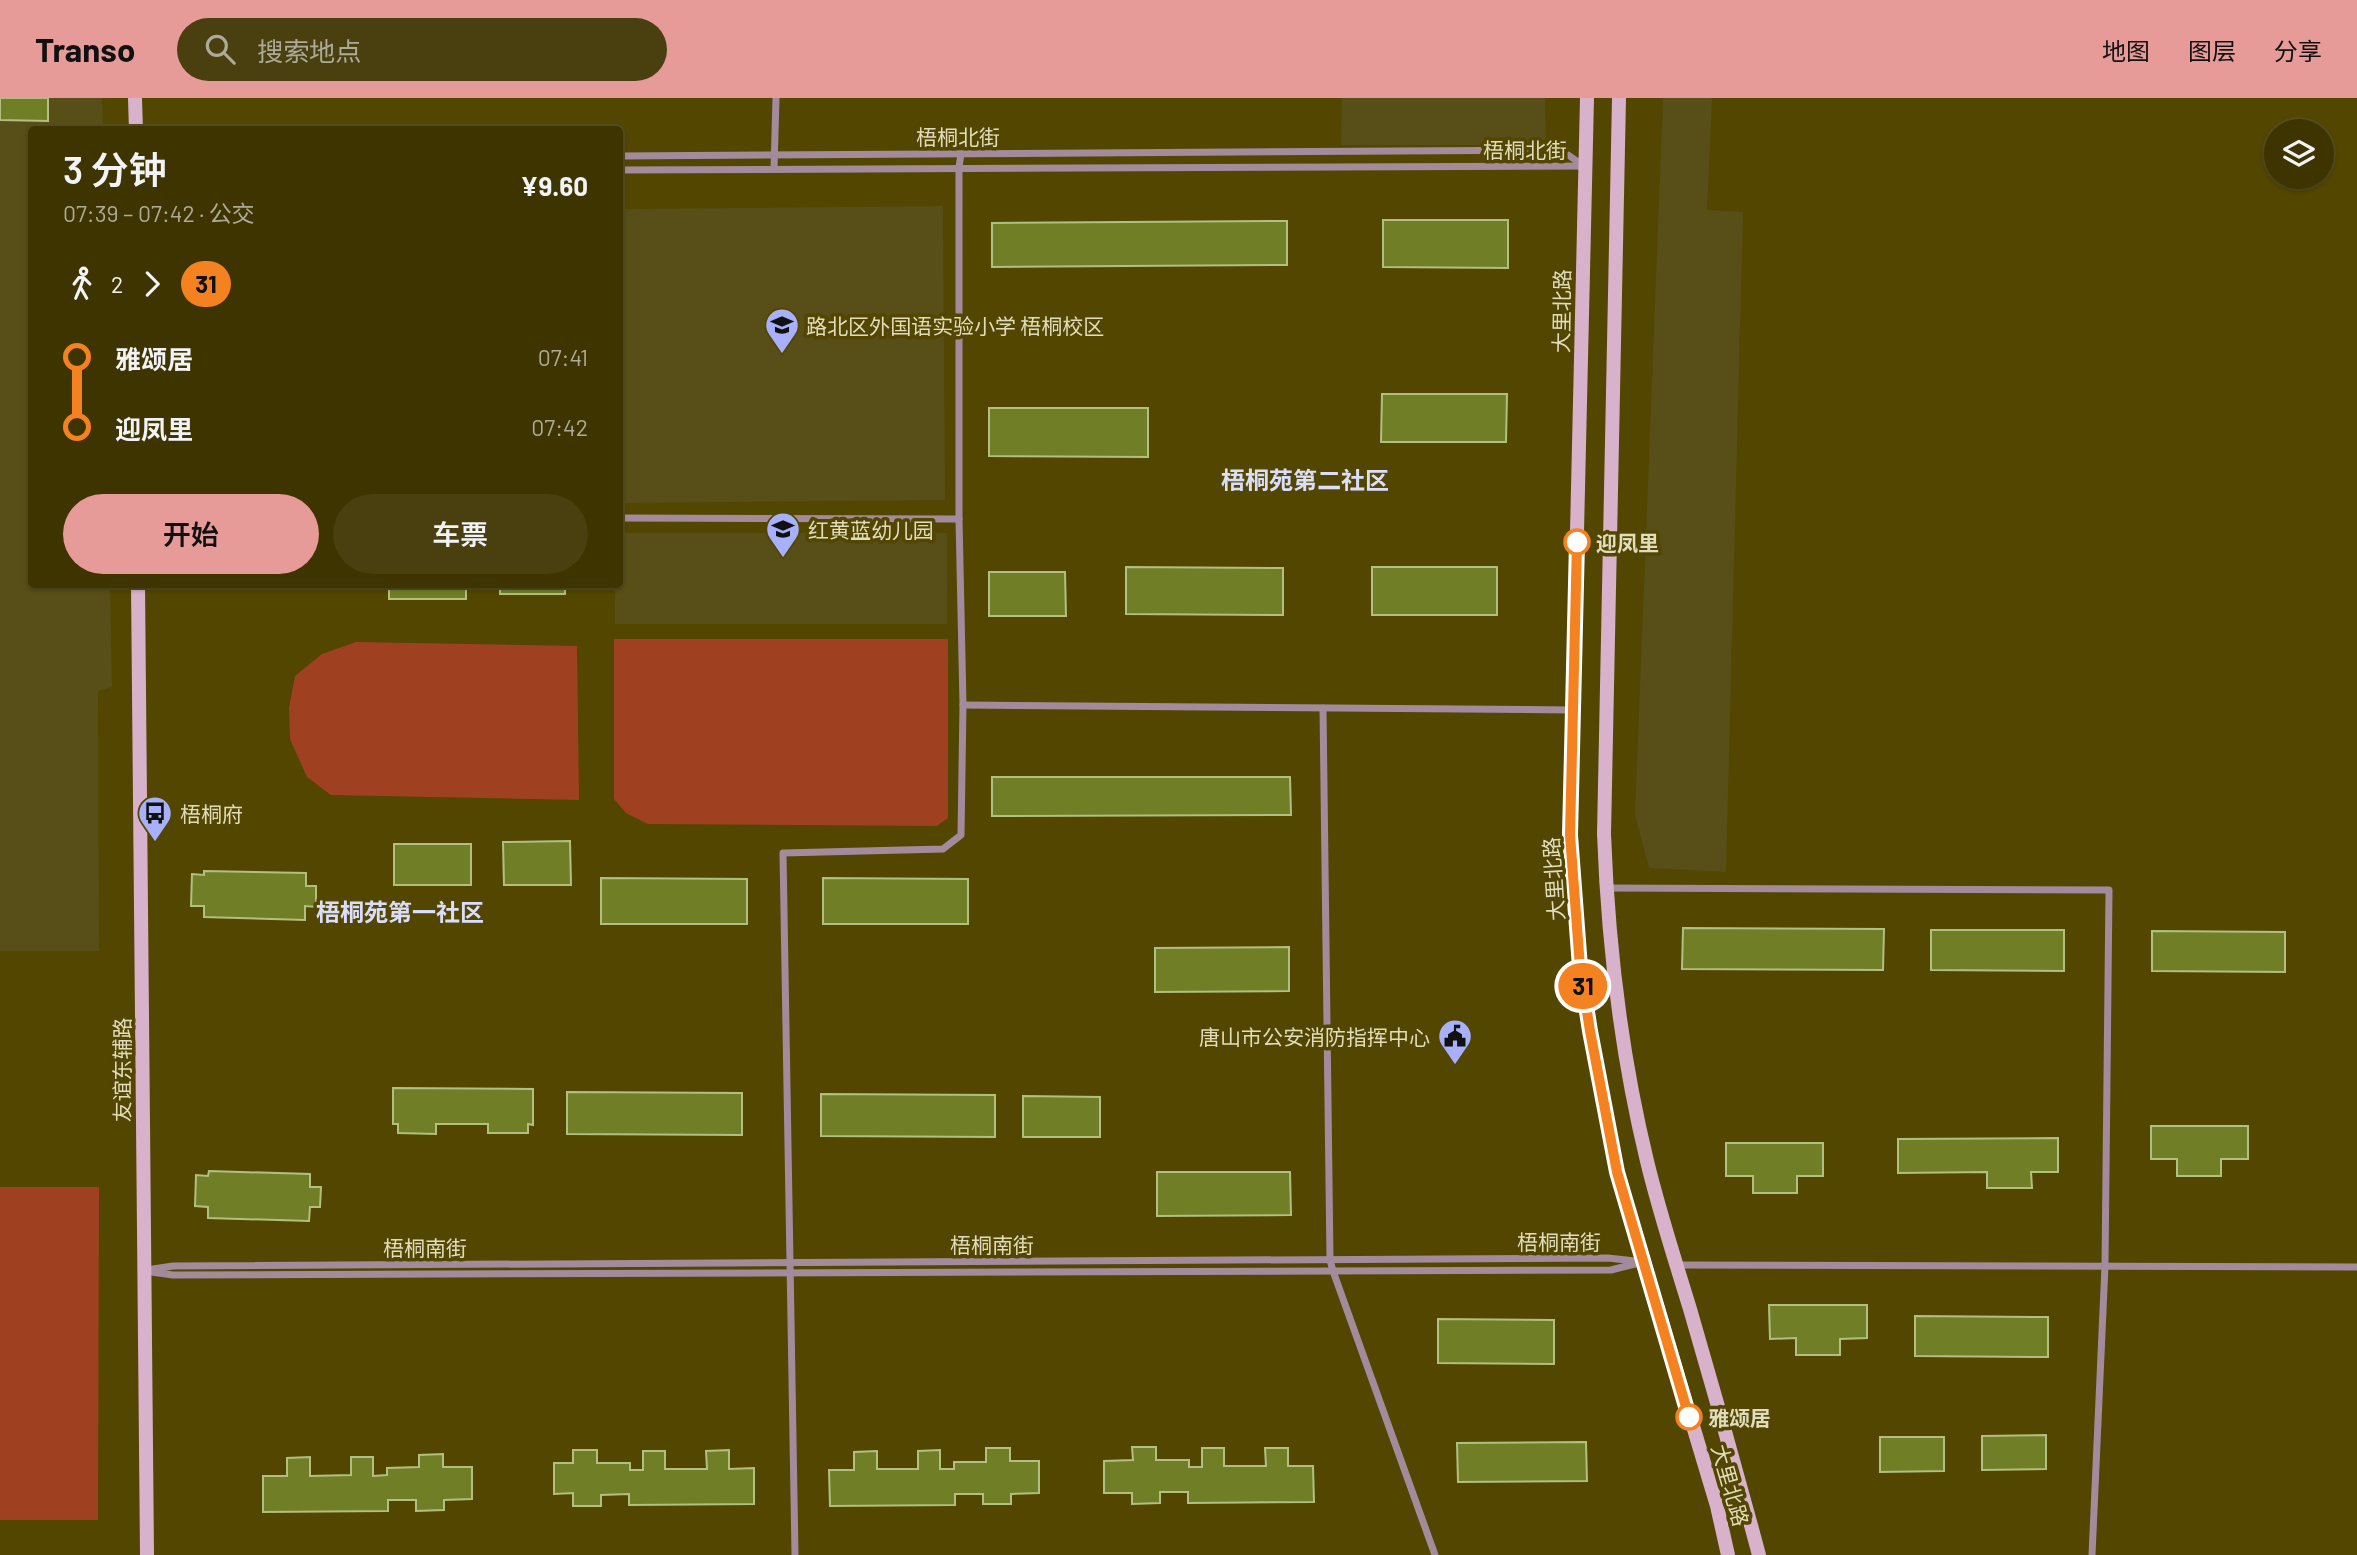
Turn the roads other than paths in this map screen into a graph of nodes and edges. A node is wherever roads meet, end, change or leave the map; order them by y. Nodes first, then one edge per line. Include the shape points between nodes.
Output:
1 (135, 98) edge
2 (776, 98) edge
3 (1587, 98) edge
4 (1619, 98) edge
5 (136, 126) edge
6 (961, 153) junction
7 (776, 155) junction
8 (623, 156) edge
9 (1585, 166) junction
10 (959, 167) junction
11 (775, 169) junction
12 (623, 170) edge
13 (623, 518) edge
14 (959, 519) junction
15 (138, 588) edge
16 (963, 705) junction
17 (1323, 708) junction
18 (1573, 710) junction
19 (1606, 888) junction
20 (1331, 1260) junction
21 (1643, 1262) junction
22 (790, 1263) junction
23 (1677, 1265) junction
24 (2105, 1266) junction
25 (2357, 1267) edge
26 (144, 1271) junction
27 (1333, 1271) junction
28 (790, 1273) junction
29 (147, 1555) edge
30 (795, 1555) edge
31 (1436, 1555) edge
32 (1728, 1555) edge
33 (1759, 1555) edge
34 (2092, 1555) edge

1 - 5 main road
2 - 7 street
3 - 9 main road, 大里北路
4 - 19 main road, 大里北路
6 - 7 street, 梧桐北街
6 - 9 street, 梧桐北街 via 1561,150
6 - 10 street
7 - 8 street, 梧桐北街
7 - 11 street
9 - 10 street, 梧桐北街
9 - 18 main road, 大里北路
10 - 11 street, 梧桐北街
10 - 14 street
11 - 12 street, 梧桐北街
13 - 14 street
14 - 16 street
15 - 26 main road, 友谊东辅路
16 - 17 street
16 - 22 street via 961,835 943,849 783,853
17 - 18 street
17 - 20 street
18 - 21 main road, 大里北路 via 1570,835 1580,967 1617,1172
19 - 23 main road, 大里北路 via 1612,961 1631,1079 1647,1161
19 - 24 street via 2109,890
20 - 21 street, 梧桐南街 via 1608,1258
20 - 22 street, 梧桐南街
20 - 27 street
21 - 27 street, 梧桐南街 via 1611,1270
21 - 32 main road, 大里北路
22 - 26 street, 梧桐南街 via 173,1266
22 - 28 street
23 - 24 street
23 - 33 main road, 大里北路
24 - 25 street
24 - 34 street
26 - 28 street, 梧桐南街 via 173,1275
26 - 29 main road, 友谊东辅路
27 - 28 street, 梧桐南街
27 - 31 street
28 - 30 street

